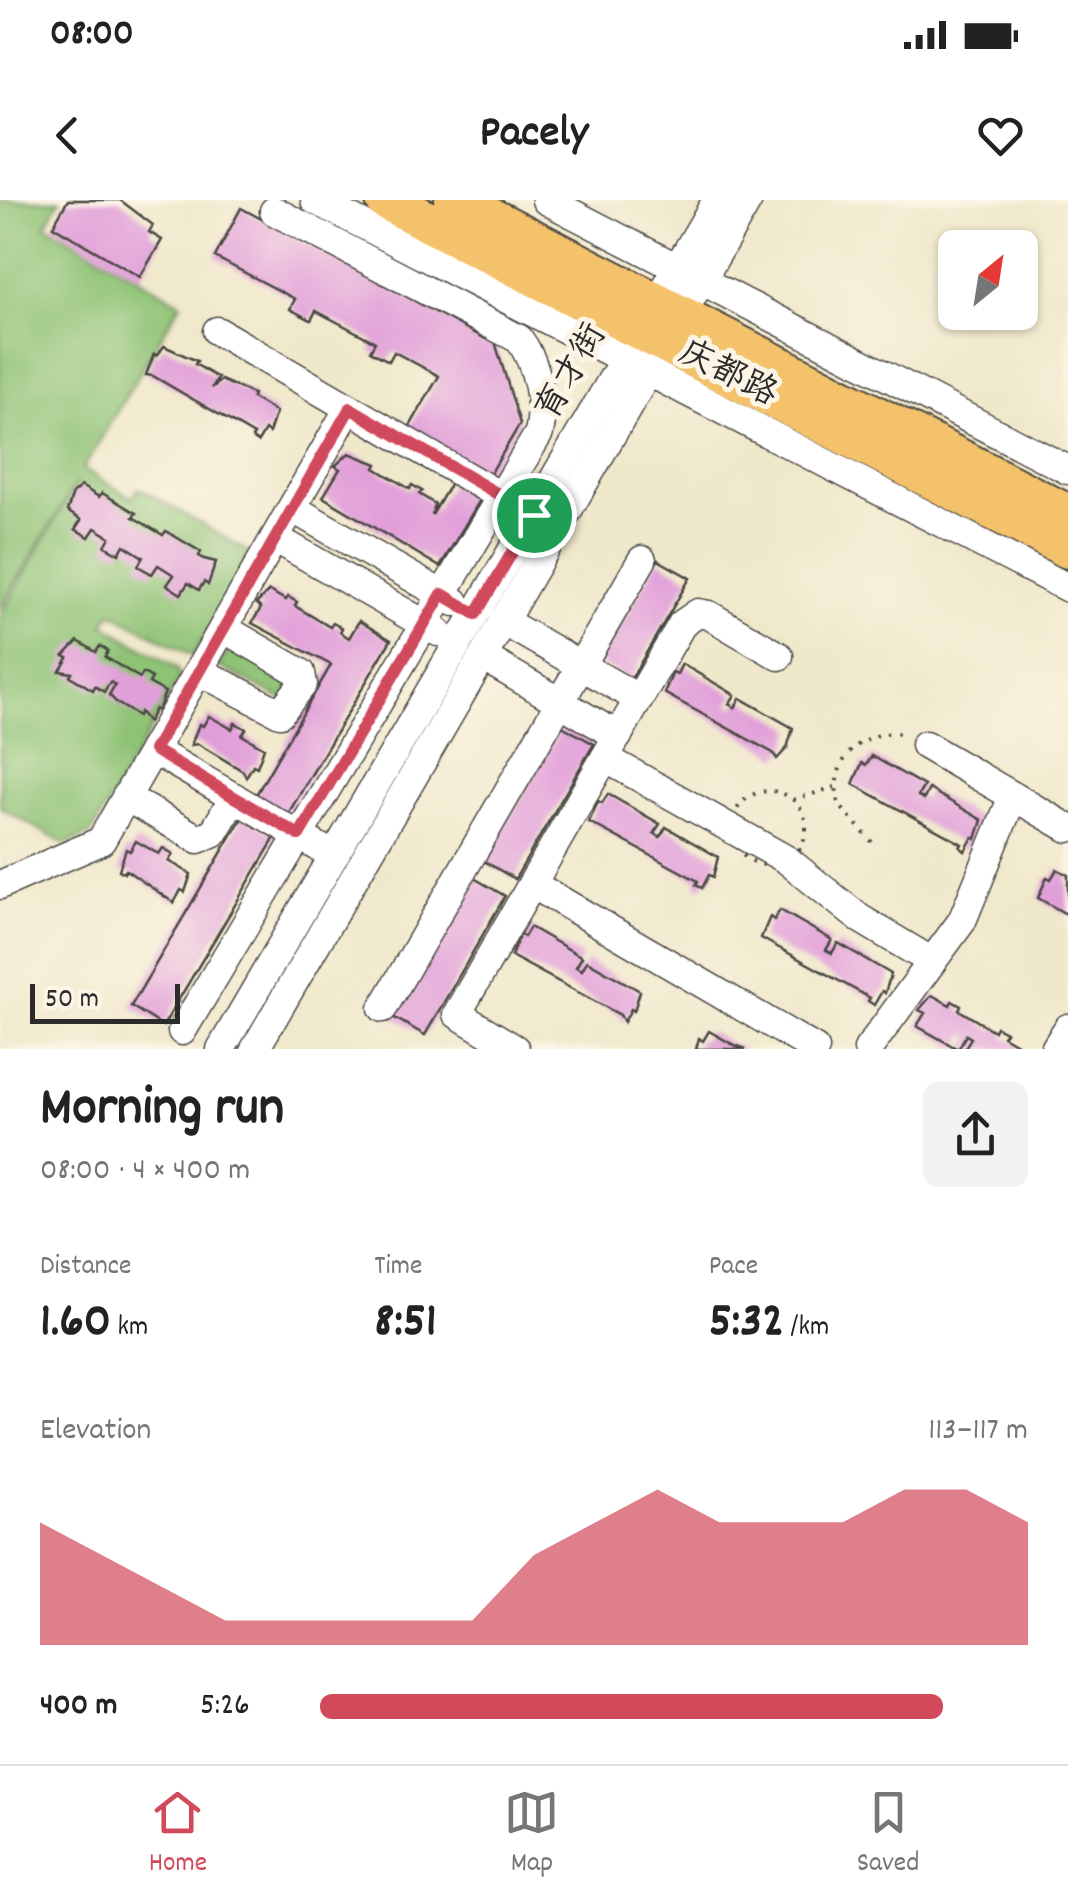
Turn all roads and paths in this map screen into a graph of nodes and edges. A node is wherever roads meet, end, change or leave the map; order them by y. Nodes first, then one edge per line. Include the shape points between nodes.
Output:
1 (315, 200) edge
2 (386, 200) edge
3 (455, 200) edge
4 (546, 200) edge
5 (717, 200) edge
6 (748, 200) edge
7 (500, 210) edge
8 (274, 211) dead end
9 (690, 274) junction
10 (217, 331) dead end
11 (653, 337) junction
12 (350, 408) junction
13 (1068, 470) edge
14 (501, 496) junction
15 (292, 508) junction
16 (534, 515) junction
17 (1068, 515) edge
18 (275, 538) junction
19 (1068, 548) edge
20 (642, 560) dead end
21 (1068, 588) edge
22 (442, 594) junction
23 (476, 614) junction
24 (504, 621) junction
25 (424, 624) junction
26 (223, 628) junction
27 (470, 650) junction
28 (779, 656) dead end
29 (580, 666) junction
30 (199, 670) junction
31 (639, 700) junction
32 (560, 702) junction
33 (926, 745) joint
34 (611, 747) junction
35 (154, 750) junction
36 (836, 787) junction
37 (1014, 796) junction
38 (234, 797) junction
39 (126, 798) junction
40 (793, 800) dead end
41 (1068, 828) edge
42 (299, 835) junction
43 (872, 842) dead end
44 (334, 856) junction
45 (532, 884) junction
46 (0, 885) edge
47 (931, 961) junction
48 (382, 1008) dead end
49 (1068, 1029) edge
50 (182, 1031) dead end
51 (221, 1049) edge
52 (254, 1049) edge
53 (515, 1049) edge
54 (815, 1049) edge
55 (868, 1049) edge
56 (1054, 1049) edge

1 - 11 street
2 - 11 highway, 庆都路
3 - 7 highway, 庆都路
4 - 9 street
5 - 9 street, 育才街
6 - 9 street, 育才街
7 - 11 highway, 庆都路
8 - 14 street via 520,339 544,414
9 - 11 street, 育才街
9 - 13 street
10 - 12 street
11 - 16 street, 育才街
11 - 17 highway, 庆都路
11 - 19 highway, 庆都路
11 - 21 street
11 - 24 street, 育才街
12 - 14 street
12 - 15 street
14 - 16 street
14 - 22 street
15 - 18 street
15 - 22 street
16 - 23 street, 育才街
18 - 25 street
18 - 26 street
20 - 29 street
22 - 23 street
22 - 25 street
23 - 27 street, 育才街
24 - 27 street, 育才街
24 - 29 street
25 - 27 street
25 - 42 street
26 - 30 street
26 - 30 street via 300,673 303,684 280,713
27 - 32 street
27 - 44 street, 育才街
27 - 52 street, 育才街
28 - 31 street via 698,614 682,624
29 - 31 street
29 - 32 street
30 - 35 street
31 - 34 street
32 - 34 street
32 - 48 street
33 - 36 path via 907,734 874,735 843,760
33 - 37 street
34 - 45 street
34 - 47 street
35 - 38 street
35 - 39 street
36 - 40 path
36 - 43 path via 844,815
37 - 41 street
37 - 47 street via 962,921
38 - 39 street via 208,839
38 - 42 street
39 - 46 street via 94,847
42 - 44 street
42 - 50 street
44 - 51 street, 育才街
45 - 53 street via 457,1014
45 - 54 street
47 - 55 street
49 - 56 street

